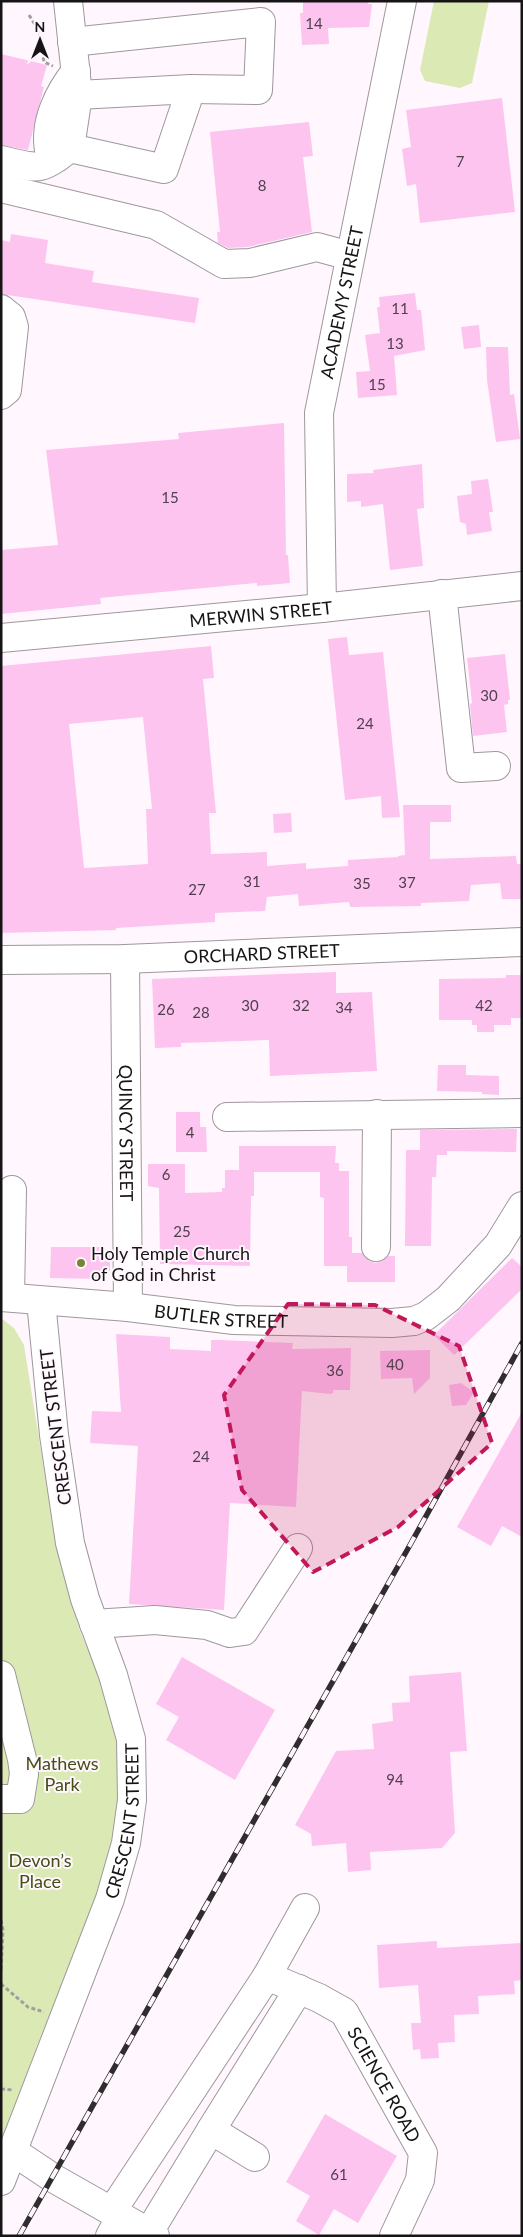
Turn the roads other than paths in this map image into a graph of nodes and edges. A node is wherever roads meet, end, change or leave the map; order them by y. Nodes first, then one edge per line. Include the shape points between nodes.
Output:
1 (68, 1) edge
2 (402, 1) edge
3 (262, 12) edge
4 (72, 42) junction
5 (68, 80) junction
6 (192, 89) junction
7 (64, 152) junction
8 (1, 160) edge
9 (1, 188) edge
10 (350, 256) junction
11 (6, 313) edge
12 (1, 395) edge
13 (522, 586) edge
14 (442, 594) junction
15 (322, 608) junction
16 (1, 638) edge
17 (496, 766) dead end
18 (522, 942) edge
19 (125, 959) junction
20 (1, 960) edge
21 (522, 1113) edge
22 (377, 1114) junction
23 (227, 1117) dead end
24 (12, 1190) dead end
25 (522, 1206) edge
26 (376, 1247) dead end
27 (6, 1297) edge
28 (41, 1300) junction
29 (128, 1307) junction
30 (298, 1548) dead end
31 (94, 1624) junction
32 (1, 1675) edge
33 (1, 1799) edge
34 (305, 1908) dead end
35 (267, 1976) junction
36 (299, 1989) junction
37 (211, 2130) junction
38 (14, 2152) junction
39 (255, 2157) dead end
40 (1, 2182) edge
41 (114, 2221) edge
42 (152, 2234) edge
43 (394, 2236) edge

1 - 4 street
2 - 10 street, ACADEMY STREET
3 - 4 street
3 - 6 street via 258,90
4 - 5 street
5 - 6 street
5 - 7 street via 62,88 47,140 49,150
6 - 7 street via 164,169
7 - 8 street via 38,168
9 - 10 street via 156,225 224,264 250,263 317,247
10 - 15 street, ACADEMY STREET via 319,412
11 - 12 street via 14,327 6,390
13 - 14 street, MERWIN STREET
14 - 15 street, MERWIN STREET
14 - 17 street via 461,768
15 - 16 street, MERWIN STREET
18 - 19 street, ORCHARD STREET
19 - 20 street, ORCHARD STREET
19 - 29 street, QUINCY STREET
21 - 22 street
22 - 23 street
22 - 26 street
24 - 27 street
25 - 29 street, BUTLER STREET via 498,1245 437,1307 414,1321 392,1324 234,1320
27 - 28 street, BUTLER STREET
28 - 29 street, BUTLER STREET
28 - 31 street, CRESCENT STREET via 54,1435 70,1543
30 - 31 street via 244,1631 230,1633 207,1625 155,1620
31 - 38 street, CRESCENT STREET via 131,1739 132,1800 126,1843 110,1899
32 - 33 street via 24,1774 20,1799
34 - 35 street
35 - 36 street, SCIENCE ROAD
35 - 41 street
36 - 37 street
36 - 43 street, SCIENCE ROAD via 344,2012 423,2153 420,2180
37 - 39 street
37 - 42 street
38 - 40 street, CRESCENT STREET
38 - 41 street
41 - 42 street

